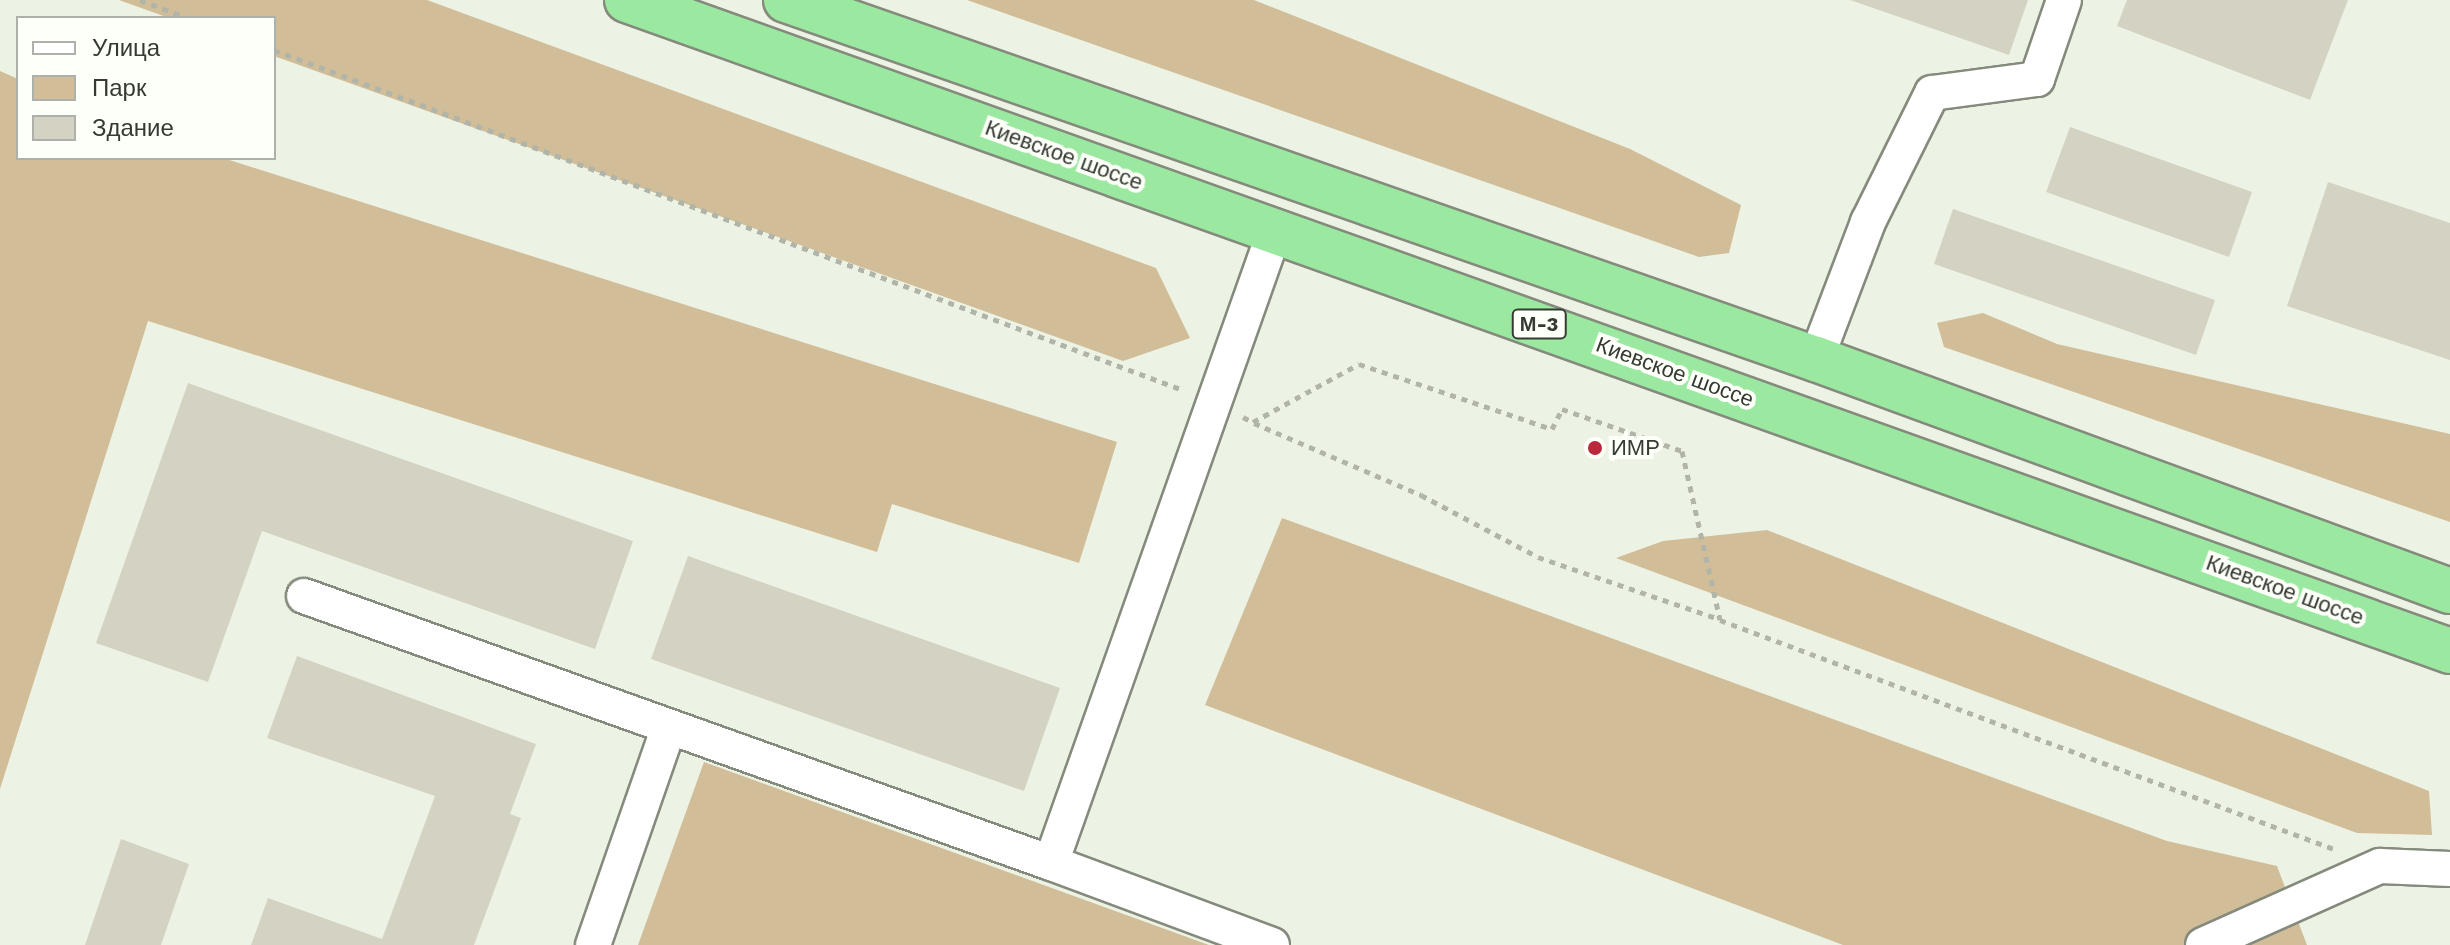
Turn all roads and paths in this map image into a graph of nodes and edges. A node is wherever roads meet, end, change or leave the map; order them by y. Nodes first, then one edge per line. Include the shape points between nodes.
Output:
1 (140, 0) edge
2 (627, 0) edge
3 (786, 0) edge
4 (2064, 0) edge
5 (183, 16) edge
6 (276, 51) edge
7 (1275, 230) junction
8 (1816, 359) junction
9 (1212, 401) junction
10 (1253, 422) junction
11 (2450, 591) edge
12 (304, 596) dead end
13 (1720, 620) junction
14 (2450, 651) edge
15 (669, 727) junction
16 (1051, 863) junction
17 (2380, 866) junction
18 (2450, 869) edge
19 (593, 945) edge
20 (1272, 945) edge
21 (2203, 945) edge

1 - 5 path
2 - 7 highway, Киевское шоссе / М-3
3 - 8 highway
4 - 8 lane via 2037,79 1932,93 1868,222
6 - 9 path
7 - 9 lane
7 - 14 highway, Киевское шоссе / М-3
8 - 11 highway
9 - 10 path
9 - 16 lane
10 - 13 path via 1538,557
10 - 13 path via 1359,364 1552,429 1562,409 1682,451
12 - 15 lane
13 - 17 path
15 - 16 lane
15 - 19 lane
16 - 20 lane
17 - 18 lane
17 - 21 lane

